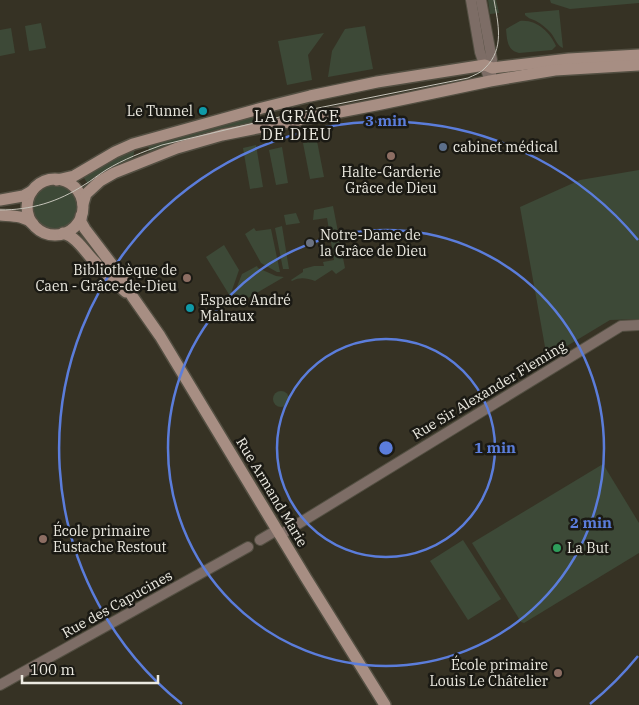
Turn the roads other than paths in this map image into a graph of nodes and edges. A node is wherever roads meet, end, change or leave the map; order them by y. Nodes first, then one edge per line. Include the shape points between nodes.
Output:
1 (471, 0) edge
2 (481, 0) edge
3 (639, 55) edge
4 (639, 65) edge
5 (489, 66) junction
6 (490, 81) junction
7 (57, 180) junction
8 (32, 192) junction
9 (0, 200) edge
10 (82, 210) junction
11 (0, 215) edge
12 (33, 224) junction
13 (63, 234) junction
14 (132, 296) junction
15 (639, 325) edge
16 (279, 532) junction
17 (260, 540) dead end
18 (248, 547) dead end
19 (0, 686) edge
20 (385, 705) edge

1 - 5 street via 480,52
2 - 5 street via 492,60
3 - 5 main road
4 - 6 main road via 555,70
5 - 6 street
5 - 7 main road via 377,82 262,108 133,144 74,176
6 - 10 main road via 192,143 100,181 86,194
7 - 8 main road via 42,182
7 - 10 main road via 73,186 80,194
8 - 9 main road
8 - 12 main road via 27,208
10 - 13 main road via 77,224
10 - 14 main road, Rue Armand Marie via 84,229 126,283
11 - 12 main road via 18,216
12 - 13 main road via 47,234
13 - 14 main road, Rue Armand Marie via 76,241
14 - 16 main road, Rue Armand Marie via 160,336
15 - 16 street, Rue Sir Alexander Fleming via 621,326
16 - 17 street
16 - 20 main road, Rue Armand Marie
18 - 19 street, Rue des Capucines

